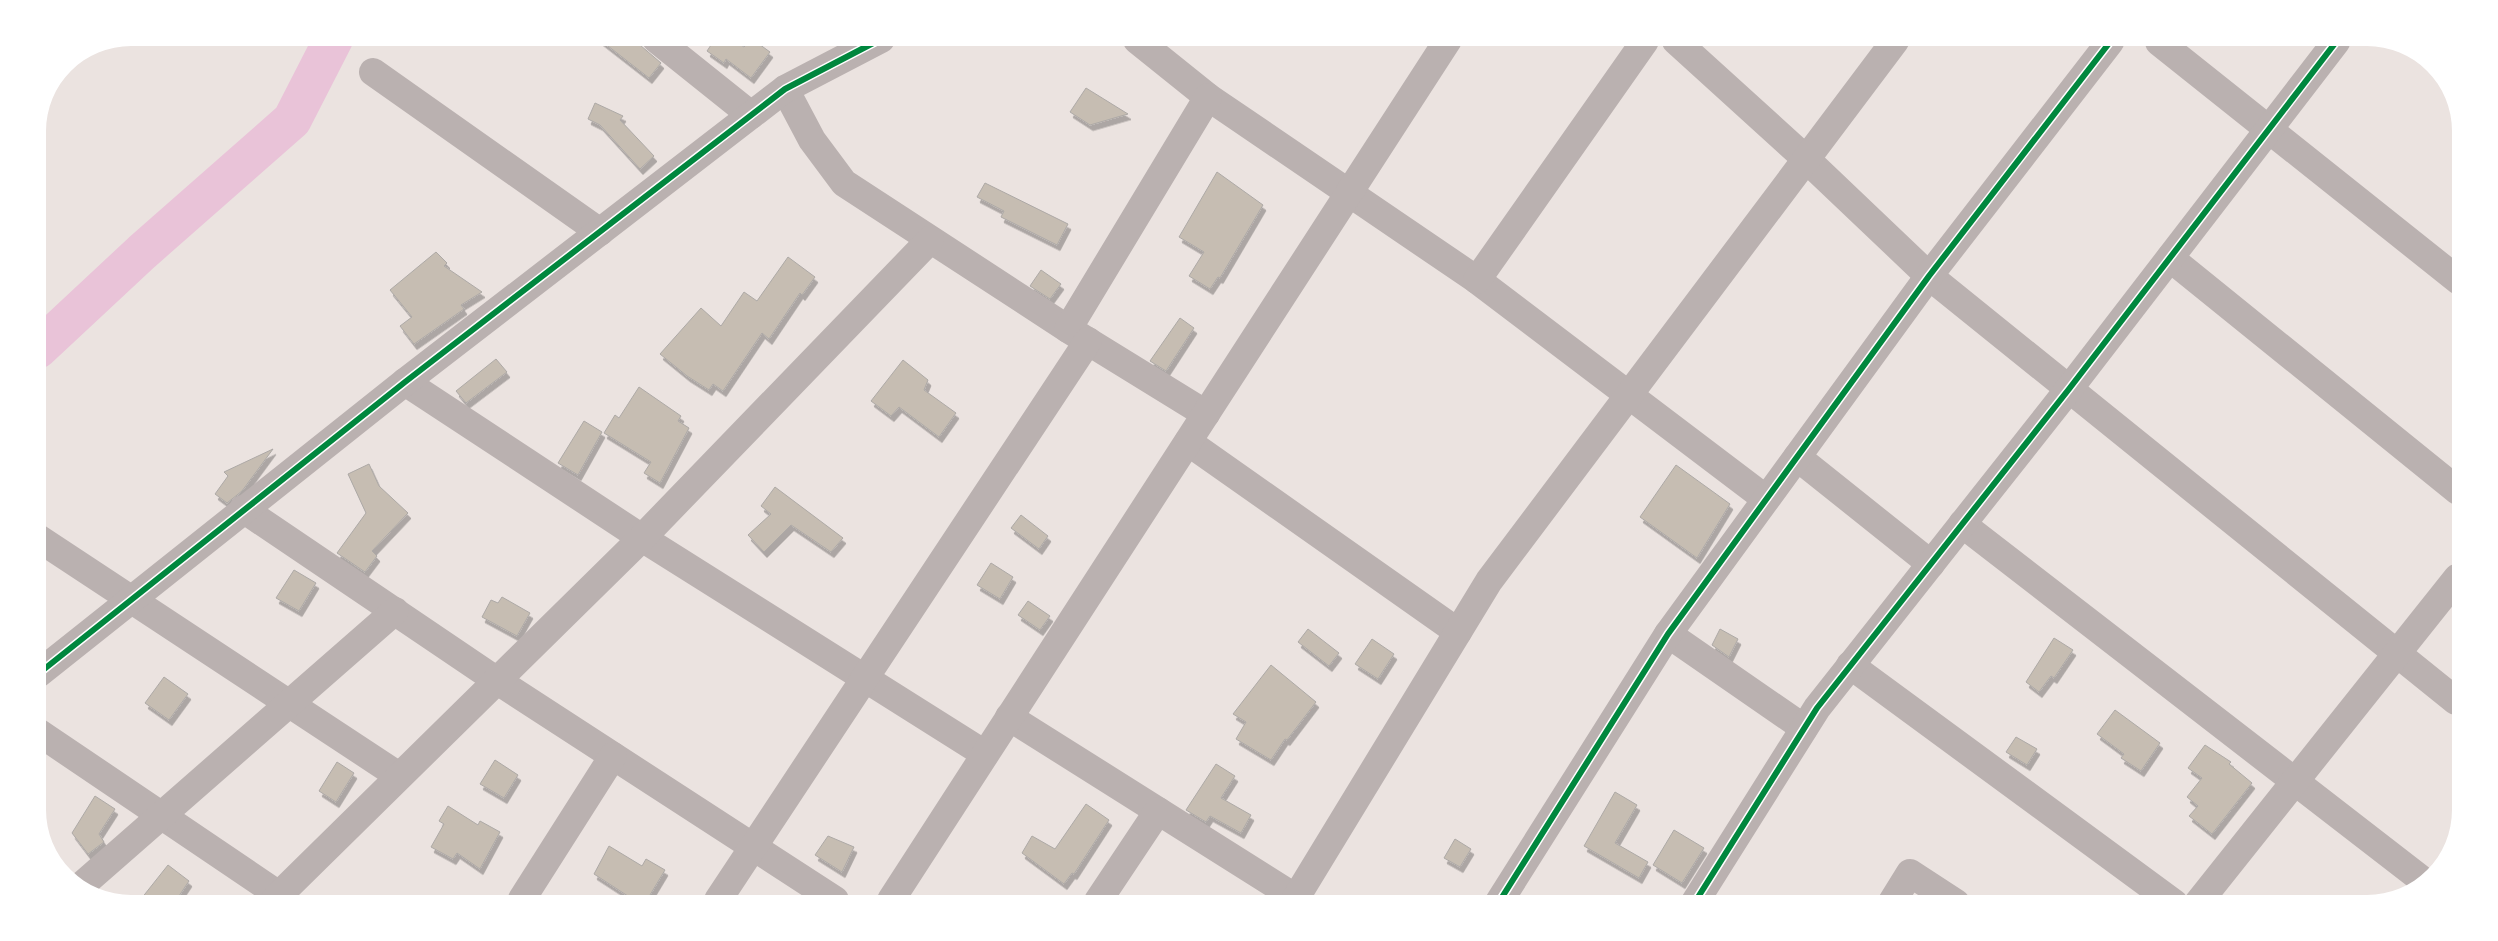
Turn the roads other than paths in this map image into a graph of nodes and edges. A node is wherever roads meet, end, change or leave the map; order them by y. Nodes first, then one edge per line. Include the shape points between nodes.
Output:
1 (665, 46) edge
2 (868, 46) edge
3 (1144, 46) edge
4 (1444, 46) edge
5 (1641, 46) edge
6 (1682, 46) edge
7 (1892, 46) edge
8 (2107, 46) edge
9 (2164, 46) edge
10 (2333, 46) edge
11 (374, 72) dead end
12 (785, 89) junction
13 (1208, 97) junction
14 (751, 115) junction
15 (2269, 130) junction
16 (1806, 159) junction
17 (1349, 194) junction
18 (600, 232) junction
19 (930, 240) junction
20 (2170, 258) junction
21 (2452, 275) edge
22 (1930, 276) junction
23 (1477, 280) junction
24 (1078, 335) junction
25 (405, 382) junction
26 (2069, 389) junction
27 (1627, 395) junction
28 (1206, 414) junction
29 (1188, 442) junction
30 (1797, 458) junction
31 (2452, 486) edge
32 (1766, 499) junction
33 (243, 509) junction
34 (1962, 524) junction
35 (642, 538) junction
36 (46, 543) edge
37 (1930, 564) junction
38 (2452, 584) edge
39 (131, 599) junction
40 (395, 611) junction
41 (1458, 632) junction
42 (1668, 634) junction
43 (2396, 653) junction
44 (1850, 665) junction
45 (46, 668) edge
46 (865, 678) junction
47 (496, 680) junction
48 (2452, 699) edge
49 (289, 704) junction
50 (1009, 717) junction
51 (1804, 728) junction
52 (46, 737) edge
53 (985, 754) junction
54 (613, 756) junction
55 (399, 776) junction
56 (2295, 781) junction
57 (1158, 811) junction
58 (162, 815) junction
59 (753, 848) junction
60 (2419, 877) edge
61 (86, 881) edge
62 (277, 895) edge
63 (282, 895) edge
64 (525, 895) edge
65 (721, 895) edge
66 (827, 895) edge
67 (894, 895) edge
68 (1102, 895) edge
69 (1289, 895) edge
70 (1300, 895) edge
71 (1502, 895) edge
72 (1699, 895) edge
73 (1896, 895) edge
74 (1944, 895) edge
75 (2163, 895) edge
76 (2204, 895) edge

1 - 14 street
2 - 12 street
3 - 13 street
4 - 17 street
5 - 23 street
6 - 16 street
7 - 16 street
8 - 22 street
9 - 15 street
10 - 15 street
11 - 18 street
12 - 14 street
12 - 19 street via 812,140 844,184
13 - 17 street
13 - 24 street
14 - 18 street
15 - 20 street
15 - 21 street
16 - 22 street
16 - 27 street
17 - 23 street
17 - 28 street
18 - 25 street
19 - 24 street
19 - 35 street
20 - 26 street
20 - 31 street
22 - 26 street
22 - 30 street
23 - 27 street
24 - 28 street
24 - 46 street
25 - 33 street
25 - 35 street
26 - 34 street
26 - 43 street
27 - 32 street
27 - 41 street via 1489,581
28 - 29 street
29 - 41 street
29 - 50 street
30 - 32 street
30 - 37 street
32 - 42 street
33 - 39 street
33 - 40 street
34 - 37 street
34 - 56 street
35 - 46 street
35 - 47 street
36 - 39 street
37 - 44 street
38 - 43 street
39 - 45 street
39 - 49 street
40 - 47 street
40 - 49 street
41 - 70 street
42 - 51 street
42 - 71 street
43 - 48 street
43 - 56 street
44 - 51 street
44 - 75 street
46 - 53 street
46 - 59 street
47 - 54 street
47 - 55 street
49 - 55 street
49 - 58 street
50 - 53 street
50 - 57 street
51 - 72 street
52 - 58 street
53 - 67 street
54 - 59 street
54 - 64 street
55 - 63 street
56 - 60 street
56 - 76 street
57 - 68 street
57 - 69 street
58 - 61 street
58 - 62 street
59 - 65 street
59 - 66 street
73 - 74 street via 1910,873

